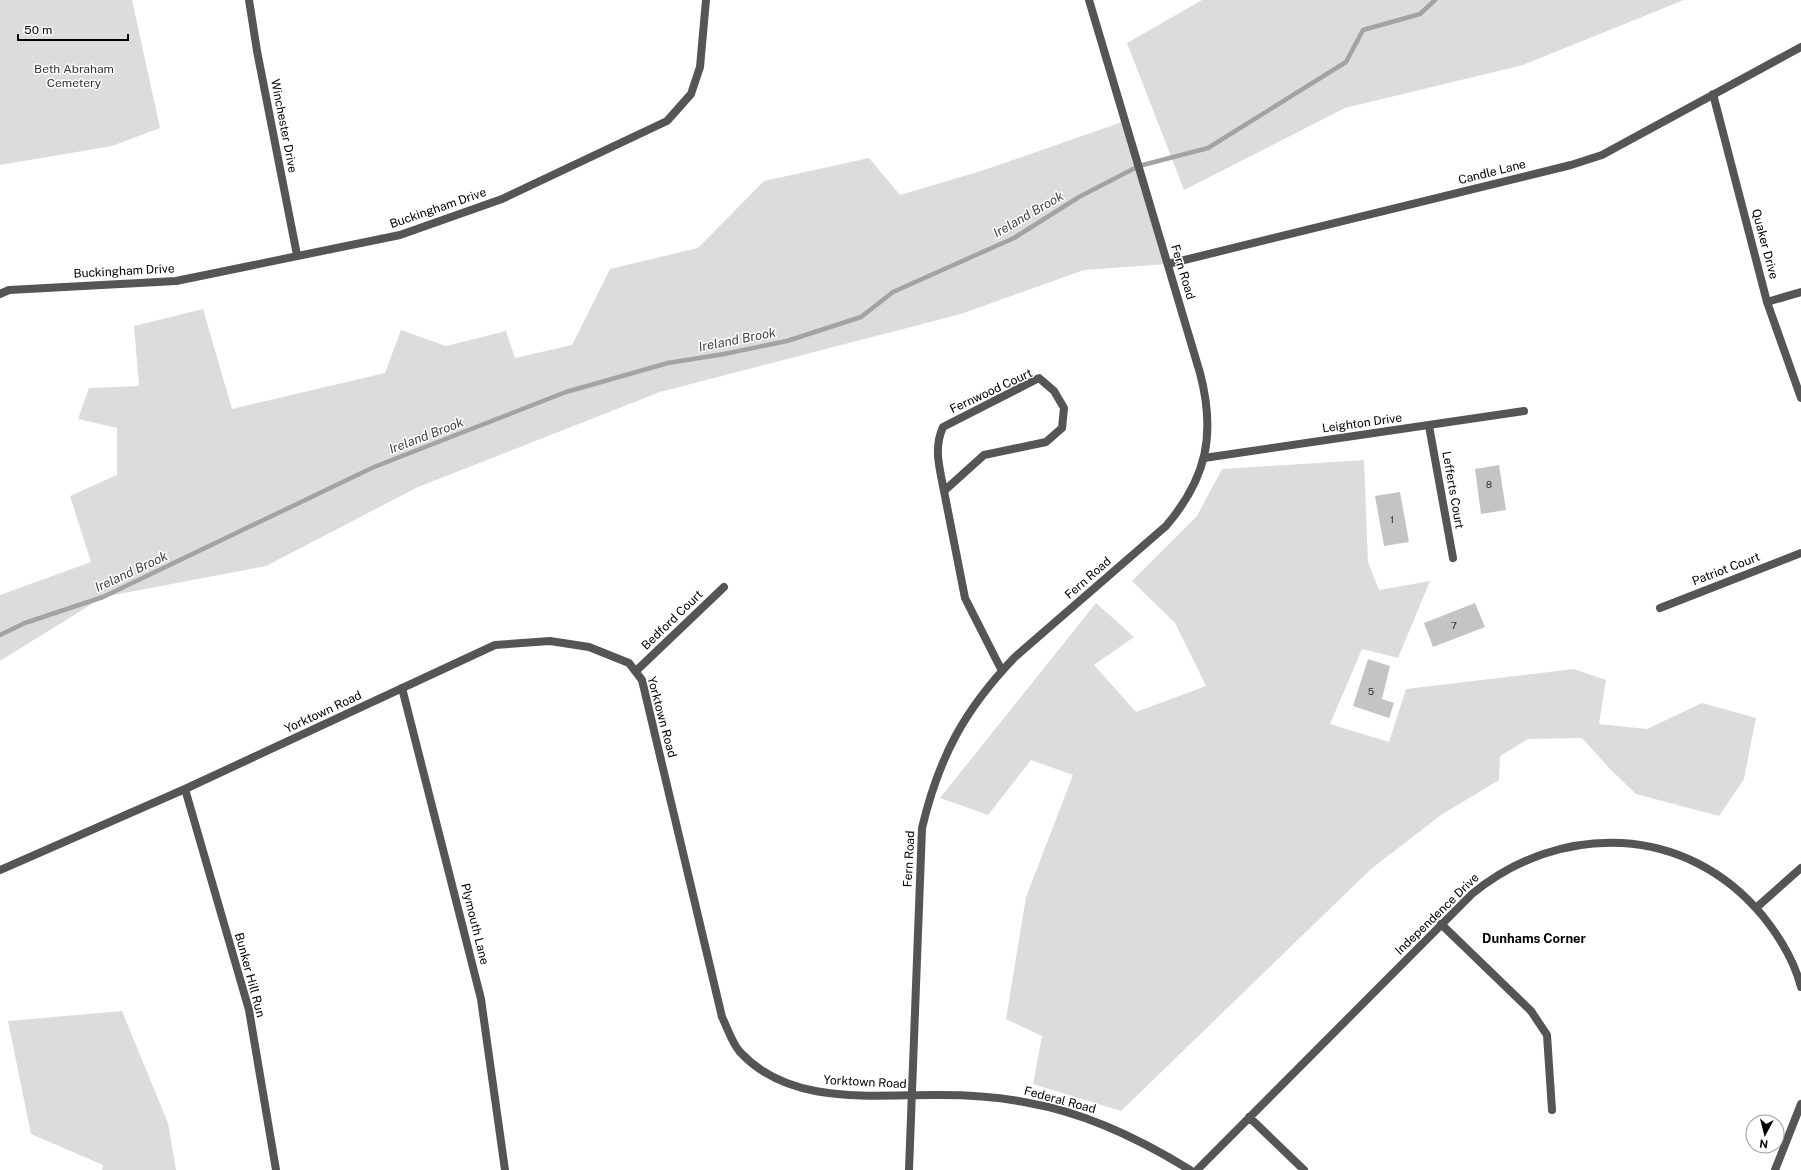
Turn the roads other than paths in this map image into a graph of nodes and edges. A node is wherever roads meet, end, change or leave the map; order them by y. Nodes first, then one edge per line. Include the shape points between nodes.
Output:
1 (250, 0) edge
2 (706, 0) edge
3 (1089, 0) edge
4 (1801, 47) edge
5 (1713, 94) junction
6 (297, 255) junction
7 (1168, 264) junction
8 (1801, 292) edge
9 (0, 294) edge
10 (1767, 302) junction
11 (1801, 398) edge
12 (1524, 412) dead end
13 (1429, 426) junction
14 (1204, 458) junction
15 (944, 491) junction
16 (1801, 553) edge
17 (1453, 558) dead end
18 (724, 586) dead end
19 (1660, 608) dead end
20 (636, 671) junction
21 (1002, 671) junction
22 (402, 688) junction
23 (185, 789) junction
24 (1801, 868) edge
25 (0, 870) edge
26 (1756, 908) junction
27 (1441, 924) junction
28 (1801, 986) edge
29 (912, 1096) junction
30 (1801, 1104) edge
31 (1552, 1110) dead end
32 (1249, 1117) junction
33 (276, 1170) edge
34 (505, 1170) edge
35 (909, 1170) edge
36 (1190, 1170) edge
37 (1198, 1170) edge
38 (1304, 1170) edge
39 (1774, 1170) edge

1 - 6 street, Winchester Drive via 257,51
2 - 6 street, Buckingham Drive via 700,67 691,94 667,121 495,201 400,235
3 - 7 street, Fern Road
4 - 5 street, Candle Lane
5 - 7 street, Candle Lane via 1602,155 1571,165
5 - 10 street, Quaker Drive
6 - 9 street, Buckingham Drive via 176,281 9,290
7 - 14 street, Fern Road via 1206,396 1208,427
8 - 10 street
10 - 11 street, Quaker Drive
12 - 13 street, Leighton Drive
13 - 14 street, Leighton Drive
13 - 17 street, Lefferts Court
14 - 21 street, Fern Road via 1193,488 1166,526
15 - 15 street, Fernwood Court via 937,456 942,427 1039,378 1054,391 1064,408 1062,428 1046,442 984,455
15 - 21 street, Fernwood Court via 965,598
16 - 19 street, Patriot Court
18 - 20 street, Bedford Court
20 - 22 street, Yorktown Road via 629,663 589,647 550,641 503,644
20 - 29 street, Yorktown Road via 642,680 722,1017 739,1050 753,1064 807,1090 834,1095
21 - 29 street, Fern Road via 972,707 955,735 930,796 922,828
22 - 23 street, Yorktown Road
22 - 34 street, Plymouth Lane via 481,999
23 - 25 street, Yorktown Road
23 - 33 street, Bunker Hill Run via 249,1010
24 - 26 street
26 - 27 street, Independence Drive via 1731,885 1707,869 1668,852 1627,843 1585,844 1543,853 1504,870 1472,894
26 - 28 street, Independence Drive via 1782,942
27 - 31 street via 1531,1011 1547,1034
27 - 32 street, Independence Drive
29 - 35 street, Fern Road
29 - 36 street, Federal Road via 985,1096 1030,1103 1074,1114 1157,1149
30 - 39 street
32 - 37 street, Independence Drive
32 - 38 street

